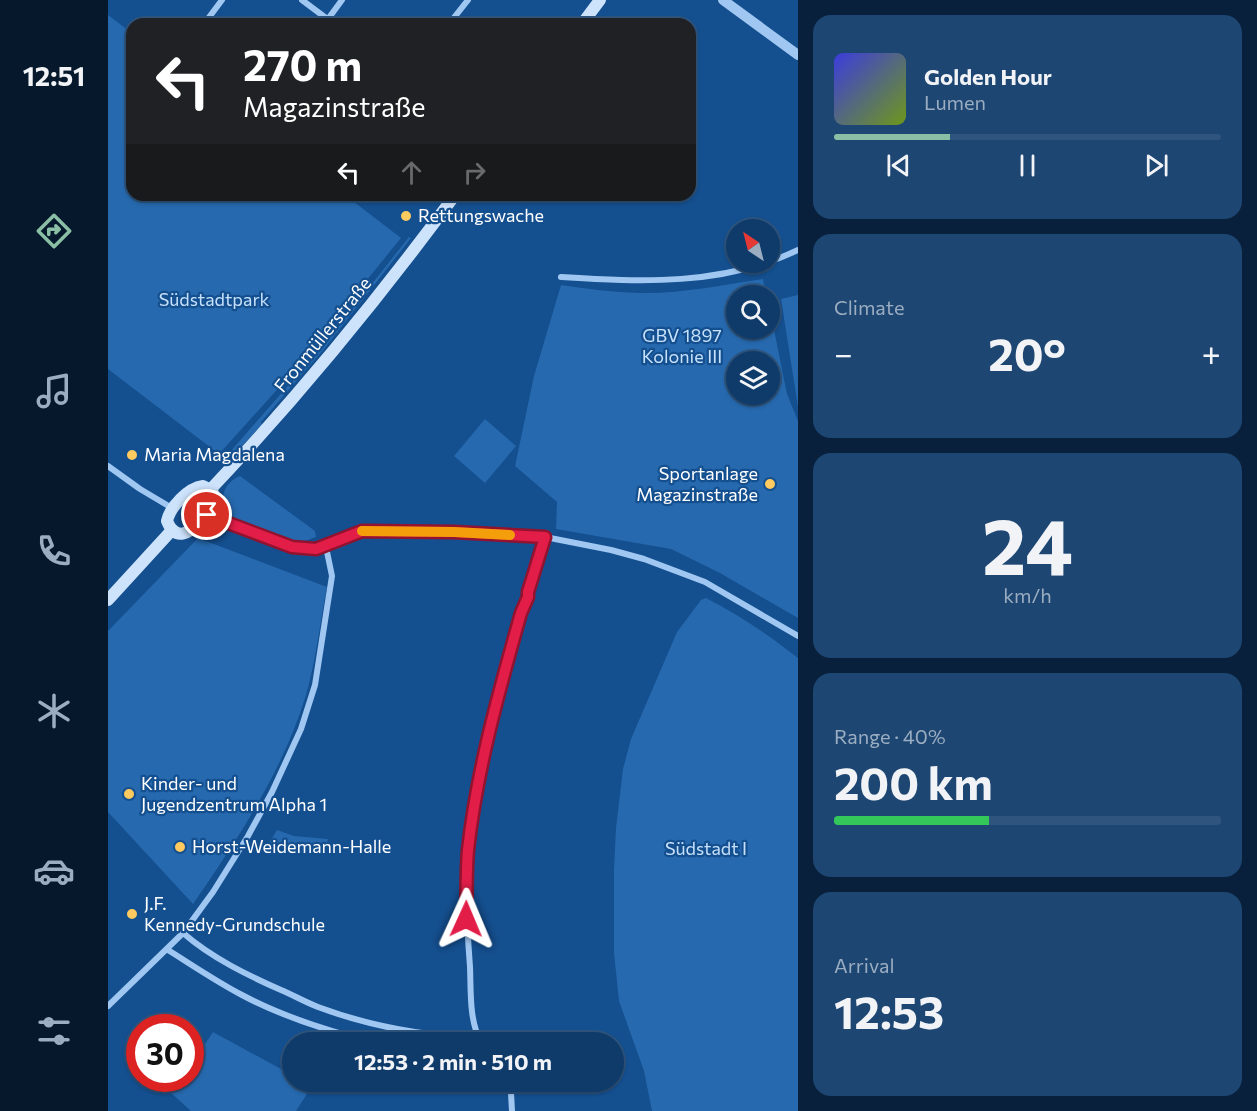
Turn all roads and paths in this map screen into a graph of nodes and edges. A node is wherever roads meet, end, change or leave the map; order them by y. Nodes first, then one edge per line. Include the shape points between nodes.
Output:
1 (222, 0) edge
2 (302, 0) edge
3 (342, 0) edge
4 (468, 0) edge
5 (600, 0) edge
6 (723, 0) edge
7 (208, 18) edge
8 (327, 18) edge
9 (329, 18) edge
10 (454, 18) edge
11 (586, 18) edge
12 (798, 55) edge
13 (450, 201) edge
14 (798, 250) edge
15 (561, 277) dead end
16 (108, 466) edge
17 (210, 490) junction
18 (173, 509) junction
19 (207, 515) junction
20 (172, 530) junction
21 (545, 537) junction
22 (326, 547) junction
23 (108, 600) edge
24 (798, 636) edge
25 (183, 933) junction
26 (168, 950) junction
27 (108, 1006) edge
28 (333, 1032) edge
29 (417, 1032) edge
30 (477, 1032) edge
31 (511, 1092) edge
32 (512, 1111) edge

1 - 7 street
2 - 8 street
3 - 9 street
4 - 10 street
5 - 11 main road
6 - 12 street
13 - 17 main road, Fronmüllerstraße via 368,310
14 - 15 street via 764,265 715,276 669,281
16 - 18 street
17 - 18 main road via 194,488
17 - 19 main road via 215,502
18 - 20 main road via 168,521
19 - 20 main road via 186,533
19 - 22 street via 292,547
20 - 23 main road
21 - 22 street via 362,531
21 - 24 street via 644,559 705,582
21 - 30 street via 491,722 477,786 469,846 466,919
22 - 25 street via 332,576 315,685 301,729 248,836
25 - 26 street
25 - 29 street via 212,955 317,1007
26 - 27 street
26 - 28 street via 242,995
31 - 32 street

